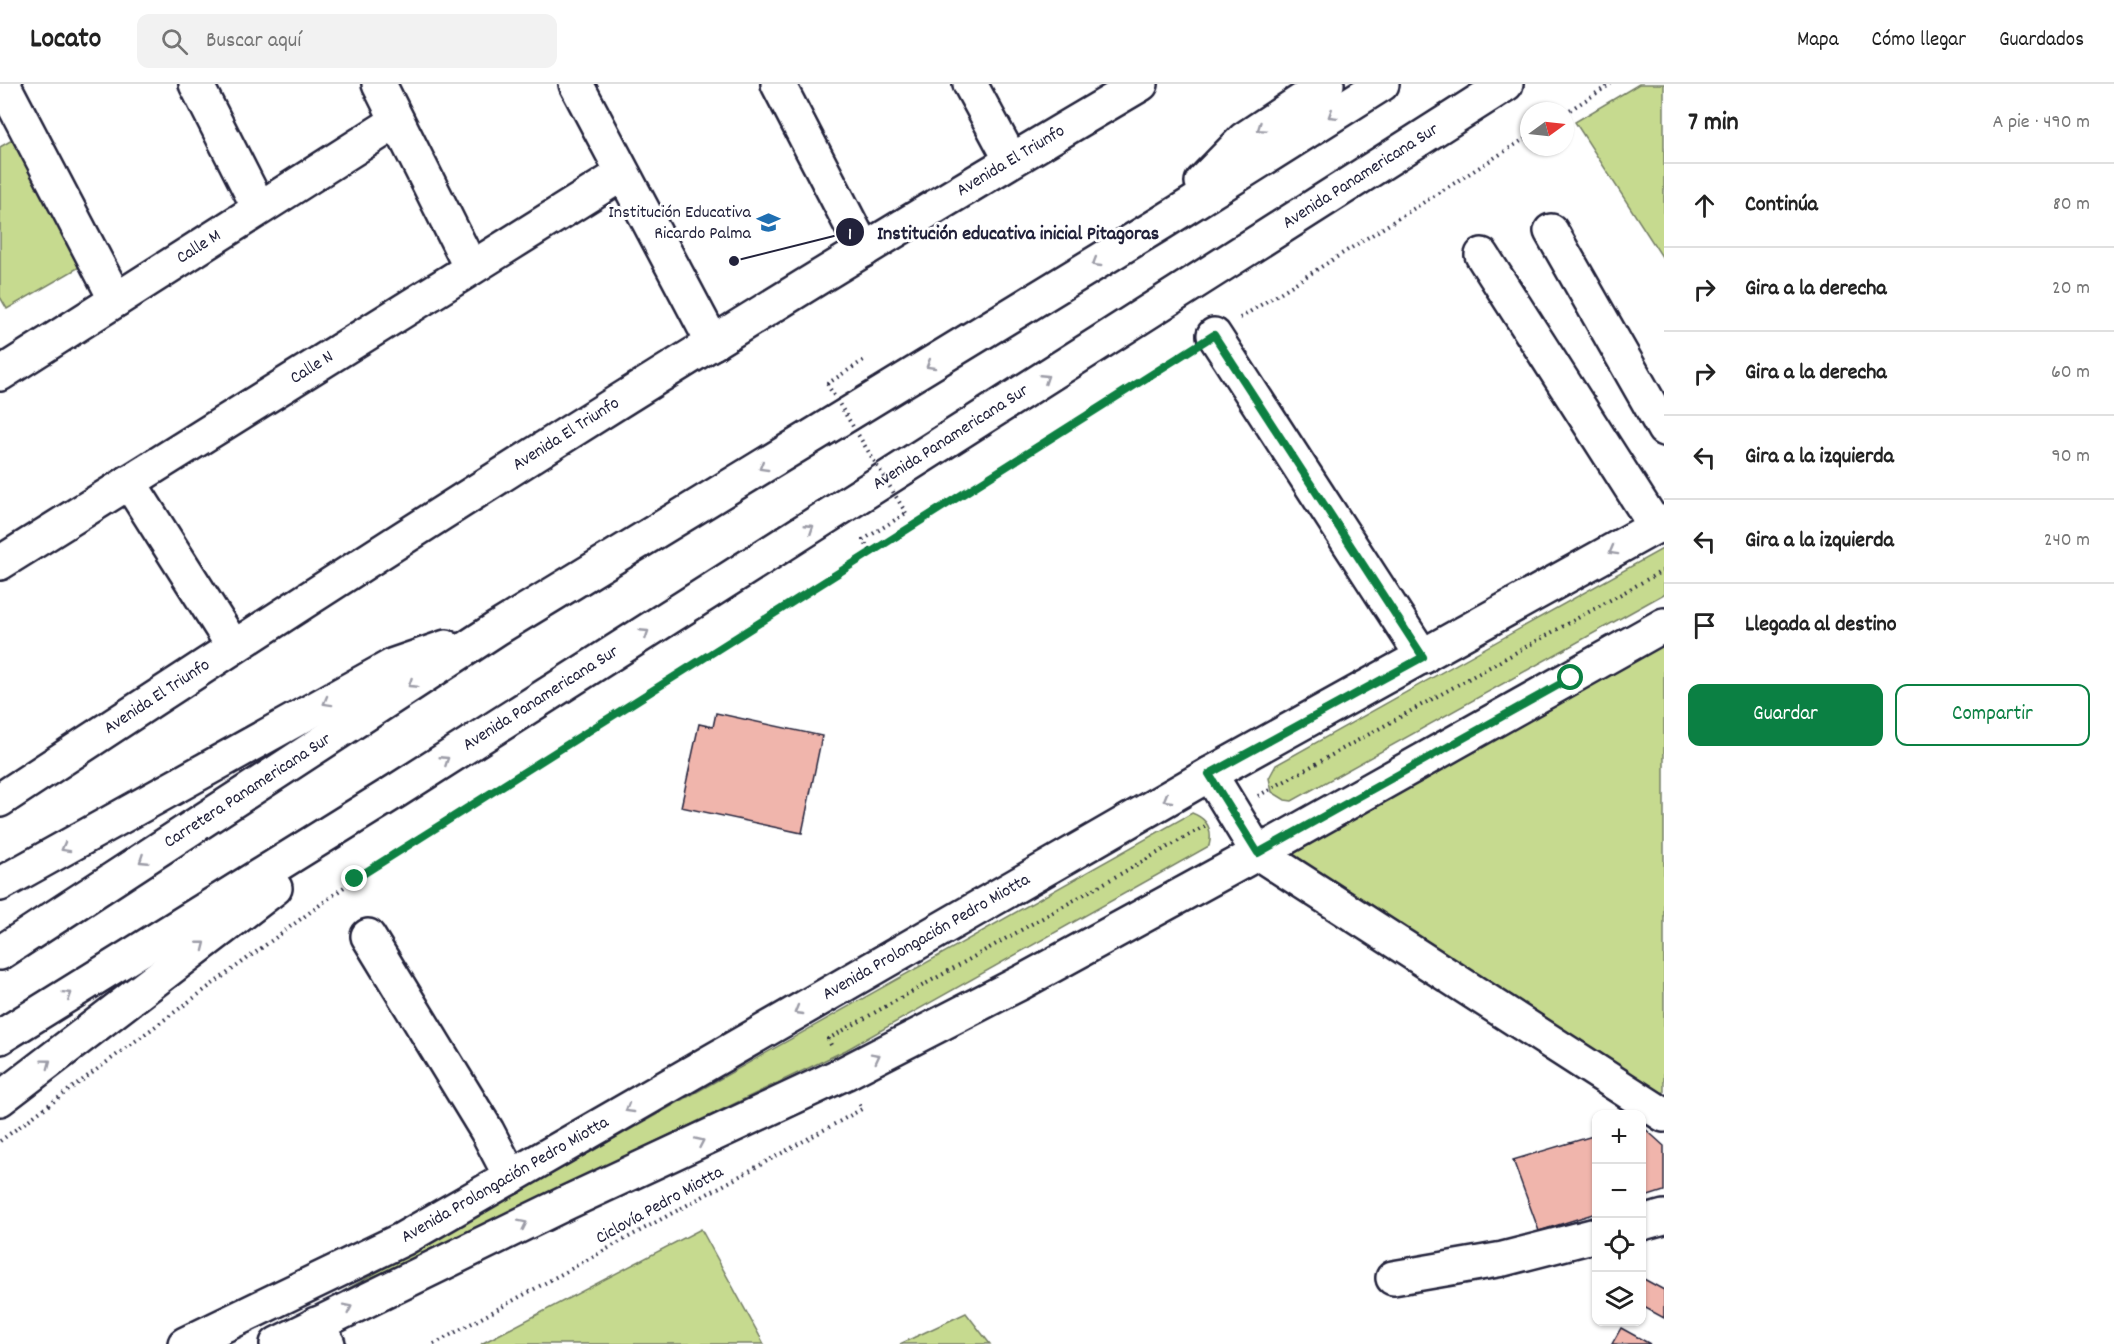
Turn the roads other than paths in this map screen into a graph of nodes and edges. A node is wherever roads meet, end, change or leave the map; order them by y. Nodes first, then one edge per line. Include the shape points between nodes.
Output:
1 (1, 84) edge
2 (196, 84) edge
3 (378, 84) edge
4 (576, 84) edge
5 (778, 84) edge
6 (970, 84) edge
7 (1141, 84) edge
8 (1327, 84) edge
9 (1382, 84) edge
10 (1506, 84) edge
11 (397, 122) junction
12 (1011, 160) junction
13 (622, 174) junction
14 (259, 208) junction
15 (1163, 222) junction
16 (1551, 231) dead end
17 (864, 250) junction
18 (1482, 255) dead end
19 (471, 268) junction
20 (116, 300) junction
21 (1214, 335) road end
22 (713, 343) junction
23 (1, 371) edge
24 (1664, 429) edge
25 (129, 482) junction
26 (1660, 524) edge
27 (0, 563) edge
28 (1664, 625) edge
29 (496, 629) junction
30 (233, 646) junction
31 (1423, 657) junction
32 (1209, 774) junction
33 (396, 791) junction
34 (0, 800) edge
35 (1258, 853) junction
36 (0, 884) edge
37 (368, 936) dead end
38 (0, 953) edge
39 (0, 1037) edge
40 (0, 1099) edge
41 (1664, 1115) edge
42 (511, 1177) junction
43 (1664, 1217) edge
44 (1646, 1222) edge
45 (1592, 1236) edge
46 (1393, 1278) dead end
47 (322, 1334) edge
48 (185, 1344) edge
49 (276, 1344) edge

1 - 20 main road
2 - 14 main road
3 - 11 main road
4 - 13 main road
5 - 17 main road
6 - 12 main road
7 - 12 main road, Avenida El Triunfo
8 -> 15 main road via 1244,139
9 -> 15 main road
33 -> 10 main road, Avenida Panamericana Sur
11 - 14 main road, Calle M
11 - 19 main road
12 - 17 main road, Avenida El Triunfo
13 - 19 main road, Calle N
13 - 22 main road
14 - 20 main road, Calle M
15 -> 29 main road
16 - 24 main road
17 - 22 main road, Avenida El Triunfo
18 - 26 main road
19 - 25 main road, Calle N
20 - 23 main road, Calle M
21 - 31 main road
22 - 30 main road, Avenida El Triunfo
25 - 27 main road, Calle N
25 - 30 main road
26 -> 31 main road, Avenida Prolongación Pedro Miotta
28 - 35 main road
29 -> 36 main road via 394,665
29 -> 38 main road, Carretera Panamericana Sur
30 - 34 main road, Avenida El Triunfo
31 - 32 main road, Avenida Prolongación Pedro Miotta
32 - 35 main road
32 -> 42 main road, Avenida Prolongación Pedro Miotta
39 -> 33 main road
40 -> 33 main road
35 - 41 main road
47 -> 35 main road via 845,1073
37 - 42 main road
42 - 48 main road, Avenida Prolongación Pedro Miotta via 404,1239
43 - 44 main road
45 - 46 main road via 1503,1259
47 - 49 main road

